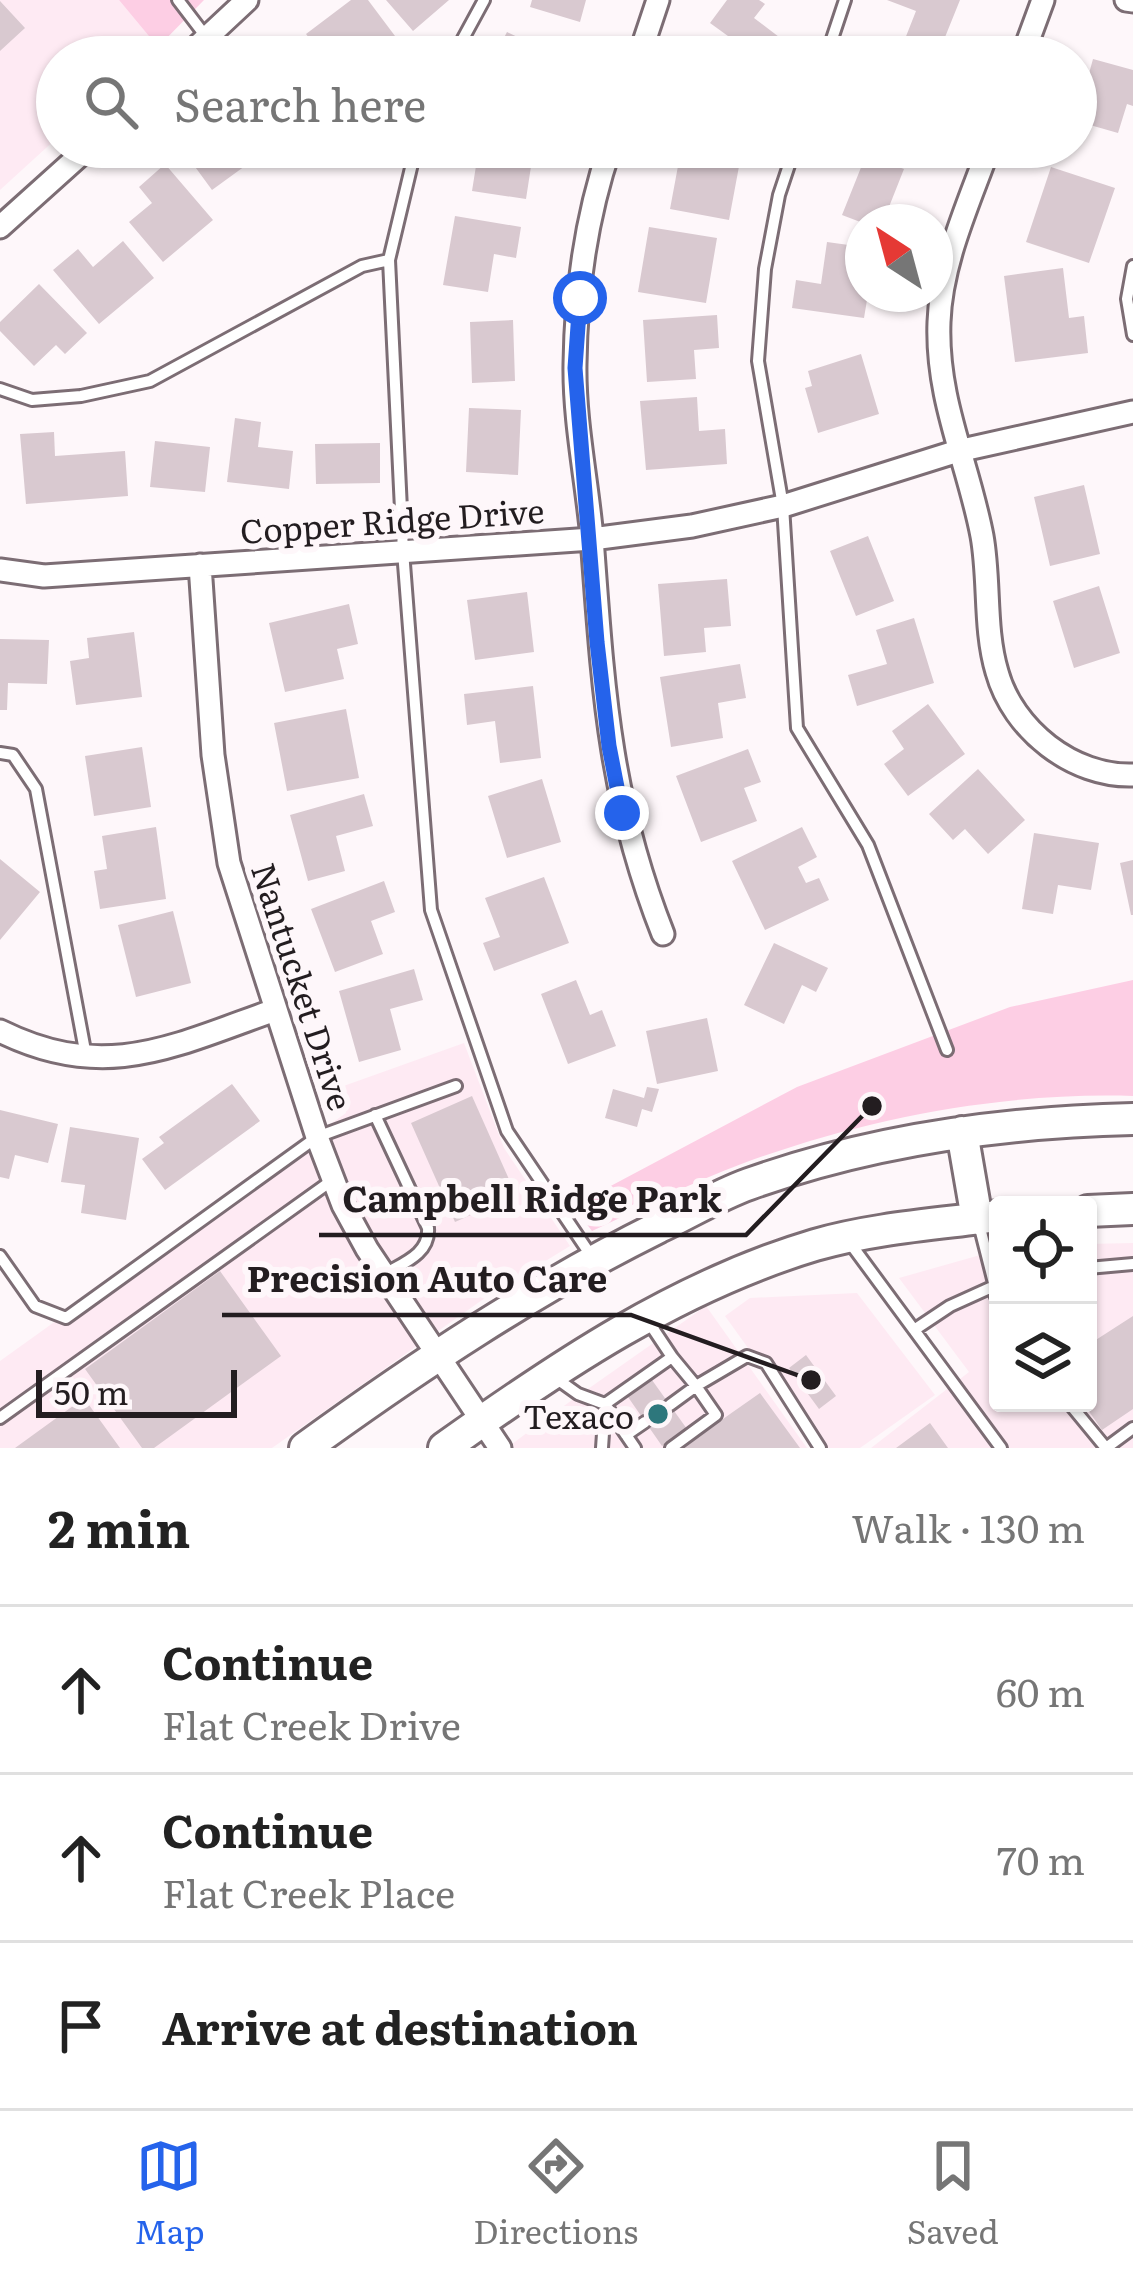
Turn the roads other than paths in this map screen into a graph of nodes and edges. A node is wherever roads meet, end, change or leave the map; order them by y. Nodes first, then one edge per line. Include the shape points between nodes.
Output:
1 (178, 0) edge
2 (247, 0) edge
3 (484, 0) edge
4 (658, 0) edge
5 (845, 0) edge
6 (1043, 0) edge
7 (205, 36) edge
8 (208, 36) edge
9 (464, 36) edge
10 (646, 36) edge
11 (833, 36) edge
12 (1030, 36) edge
13 (66, 168) edge
14 (411, 168) edge
15 (603, 168) edge
16 (788, 168) edge
17 (982, 168) edge
18 (0, 227) edge
19 (389, 260) junction
20 (1133, 266) edge
21 (1133, 335) edge
22 (0, 389) edge
23 (1133, 412) edge
24 (958, 451) junction
25 (783, 506) junction
26 (592, 538) junction
27 (403, 551) junction
28 (200, 566) junction
29 (0, 570) edge
30 (0, 753) edge
31 (1133, 776) edge
32 (663, 934) dead end
33 (275, 1010) junction
34 (0, 1031) edge
35 (947, 1050) dead end
36 (86, 1060) junction
37 (455, 1086) dead end
38 (375, 1115) junction
39 (1133, 1119) edge
40 (962, 1132) junction
41 (317, 1137) junction
42 (334, 1179) junction
43 (1133, 1209) edge
44 (1097, 1211) edge
45 (988, 1218) edge
46 (847, 1238) junction
47 (0, 1256) edge
48 (594, 1259) junction
49 (1133, 1264) edge
50 (1097, 1267) edge
51 (383, 1275) junction
52 (989, 1290) edge
53 (646, 1317) junction
54 (914, 1330) junction
55 (437, 1355) junction
56 (672, 1358) junction
57 (549, 1374) junction
58 (696, 1386) junction
59 (605, 1404) junction
60 (670, 1405) dead end
61 (1076, 1412) edge
62 (0, 1418) edge
63 (482, 1420) junction
64 (645, 1422) dead end
65 (1133, 1428) edge
66 (626, 1435) junction
67 (305, 1448) edge
68 (444, 1448) edge
69 (500, 1448) edge
70 (602, 1448) edge
71 (635, 1448) edge
72 (670, 1448) edge
73 (820, 1448) edge
74 (1000, 1448) edge
75 (1106, 1448) edge

1 - 7 lane
2 - 8 street
3 - 9 lane
4 - 10 street
5 - 11 lane
6 - 12 street
13 - 18 street
14 - 19 lane
15 - 26 street via 585,242 575,368
16 - 25 lane via 765,269 758,361
17 - 24 street via 939,318 939,363
19 - 22 lane via 362,266 150,381 32,400
19 - 27 lane
20 - 21 lane via 1126,299
23 - 24 street, Copper Ridge Drive
24 - 25 street, Copper Ridge Drive
24 - 31 street via 982,538 996,670 1006,694 1060,754
25 - 26 street, Copper Ridge Drive
25 - 35 lane via 797,728 868,845
26 - 27 street, Copper Ridge Drive
26 - 32 street via 609,746 622,813
27 - 28 street, Copper Ridge Drive
27 - 48 lane via 431,910 507,1131
28 - 29 street, Copper Ridge Drive
28 - 33 street, Nantucket Drive via 229,863
30 - 36 lane via 13,755 36,789
33 - 36 street via 188,1041
33 - 41 street, Nantucket Drive
34 - 36 street
37 - 38 lane
38 - 41 lane
38 - 51 lane via 428,1228 420,1252
39 - 40 main road
40 - 45 main road
40 - 48 main road via 745,1186
41 - 42 street, Nantucket Drive
41 - 47 lane via 66,1318 35,1306
42 - 51 street, Nantucket Drive
42 - 62 lane
43 - 44 main road
45 - 46 main road
46 - 53 main road via 713,1282
46 - 54 lane
48 - 55 main road
49 - 50 lane
51 - 55 street, Nantucket Drive
52 - 54 lane
53 - 56 lane
53 - 57 main road
54 - 74 lane
55 - 63 street, Nantucket Drive
55 - 67 main road
56 - 58 lane
56 - 59 lane
57 - 59 lane
57 - 63 main road
58 - 60 lane
58 - 72 lane via 716,1415
58 - 73 lane via 747,1356 766,1364
59 - 66 lane
59 - 70 lane
61 - 75 lane
63 - 68 main road
63 - 69 street, Nantucket Drive
64 - 66 lane
65 - 75 lane
66 - 71 lane

